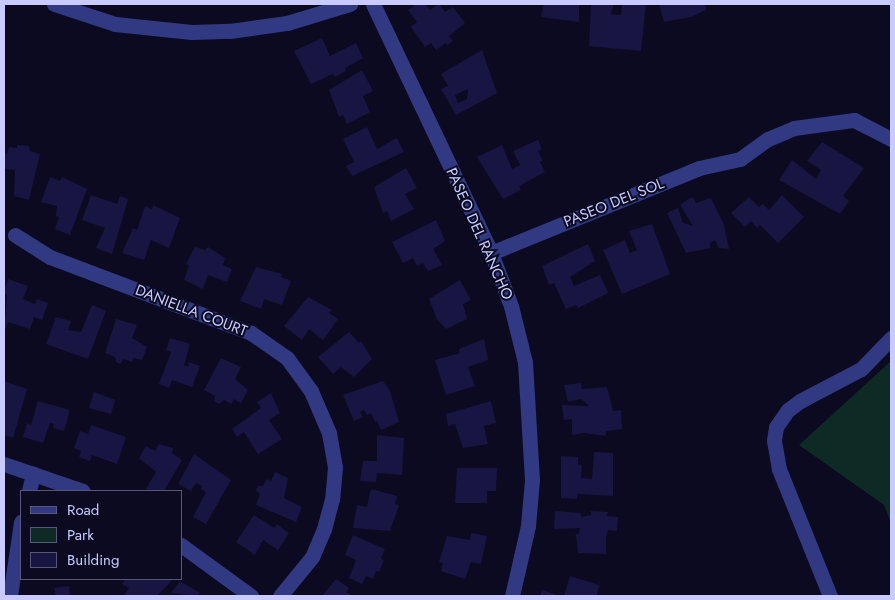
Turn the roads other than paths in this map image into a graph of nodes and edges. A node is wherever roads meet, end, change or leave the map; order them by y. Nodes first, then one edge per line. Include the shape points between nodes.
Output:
1 (54, 4) edge
2 (350, 4) edge
3 (373, 4) edge
4 (891, 139) edge
5 (15, 235) dead end
6 (491, 253) junction
7 (891, 338) edge
8 (4, 464) edge
9 (33, 474) junction
10 (29, 490) edge
11 (80, 490) edge
12 (20, 529) edge
13 (182, 547) edge
14 (10, 596) edge
15 (252, 596) edge
16 (280, 596) edge
17 (512, 596) edge
18 (830, 596) edge

1 - 2 street via 115,24 192,32 230,31 287,23
3 - 6 street, PASEO DEL RANCHO
4 - 6 street, PASEO DEL SOL via 854,120 794,128 768,139 740,159 699,168
5 - 16 street, DANIELLA COURT via 50,257 251,333 287,358 311,391 329,433 334,467 332,499 324,529 312,557
6 - 17 street, PASEO DEL RANCHO via 525,362 530,422 532,480 528,526
7 - 18 street via 860,370 800,401 788,410 776,427 774,440 779,469
8 - 9 street
9 - 10 street
9 - 11 street
12 - 14 street
13 - 15 street

